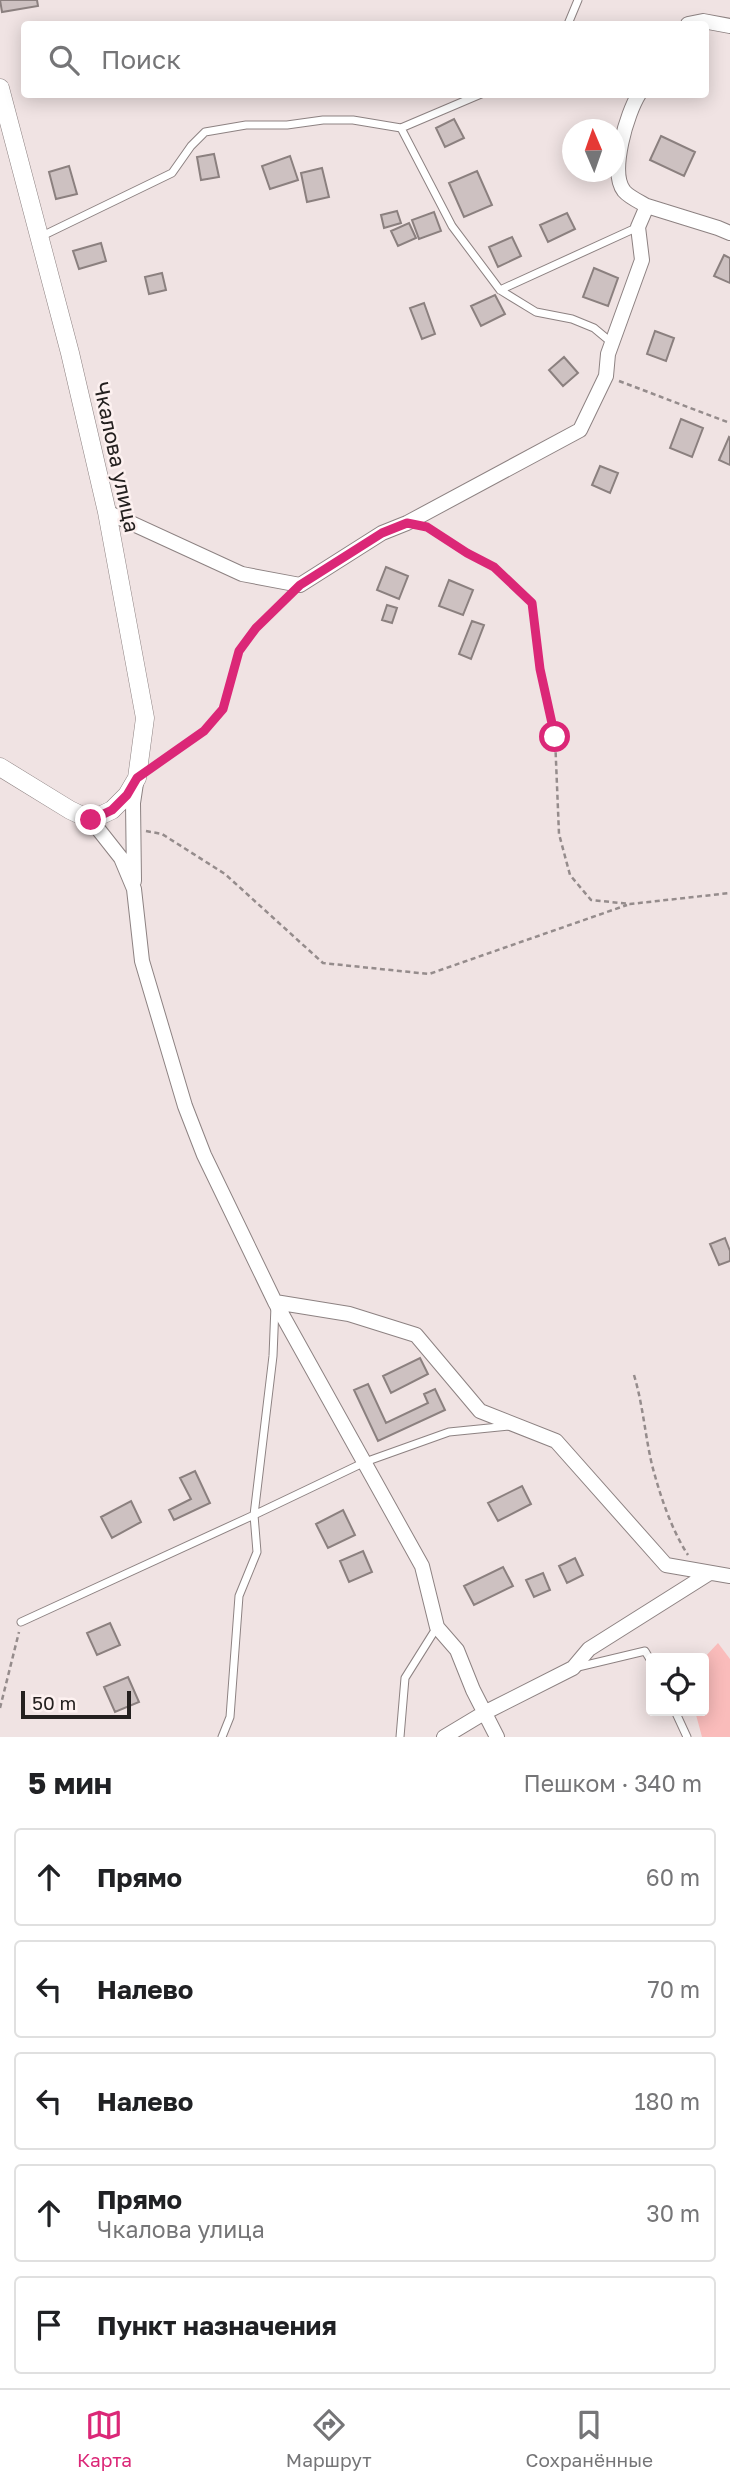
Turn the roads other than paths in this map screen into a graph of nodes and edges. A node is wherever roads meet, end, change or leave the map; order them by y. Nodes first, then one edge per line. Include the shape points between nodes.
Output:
1 (578, 0) edge
2 (569, 21) edge
3 (709, 22) edge
4 (730, 26) edge
5 (0, 88) edge
6 (472, 98) edge
7 (636, 98) edge
8 (401, 128) junction
9 (647, 206) junction
10 (638, 227) junction
11 (730, 233) edge
12 (40, 237) junction
13 (500, 290) junction
14 (613, 344) junction
15 (107, 512) junction
16 (0, 767) edge
17 (137, 778) junction
18 (91, 820) junction
19 (134, 890) junction
20 (275, 1302) junction
21 (517, 1425) junction
22 (365, 1462) junction
23 (254, 1515) junction
24 (708, 1574) junction
25 (730, 1576) edge
26 (21, 1622) road end
27 (437, 1627) junction
28 (646, 1653) edge
29 (573, 1668) junction
30 (484, 1713) junction
31 (678, 1716) edge
32 (222, 1737) edge
33 (400, 1737) edge
34 (444, 1737) edge
35 (497, 1737) edge
36 (687, 1737) edge

1 - 2 lane
3 - 4 street
5 - 12 street, Чкалова улица
6 - 8 lane
7 - 9 street via 617,161 624,191
8 - 12 lane via 323,120 205,132 172,173
8 - 13 lane via 452,226
9 - 10 street
9 - 11 street
10 - 13 lane
10 - 14 street via 642,260
12 - 15 street, Чкалова улица
13 - 14 lane via 536,312 594,328
14 - 15 street via 606,376 580,430 382,533 300,585 243,574
15 - 17 street, Чкалова улица via 145,718
16 - 18 street
17 - 18 street, Чкалова улица via 112,810
17 - 19 street via 132,803
18 - 19 street via 121,858
19 - 20 street via 142,961 185,1106
20 - 21 street via 349,1314 416,1335 480,1411
20 - 22 street
20 - 23 lane
21 - 22 lane via 449,1432
21 - 24 street via 556,1441 666,1565
22 - 23 lane
22 - 27 street via 422,1566
23 - 26 lane
23 - 32 lane via 257,1552 239,1596 230,1717
24 - 25 street
24 - 29 street via 589,1649
27 - 30 street via 457,1650
27 - 33 lane via 405,1678
28 - 29 lane
29 - 30 street
30 - 34 street
30 - 35 street
31 - 36 lane

